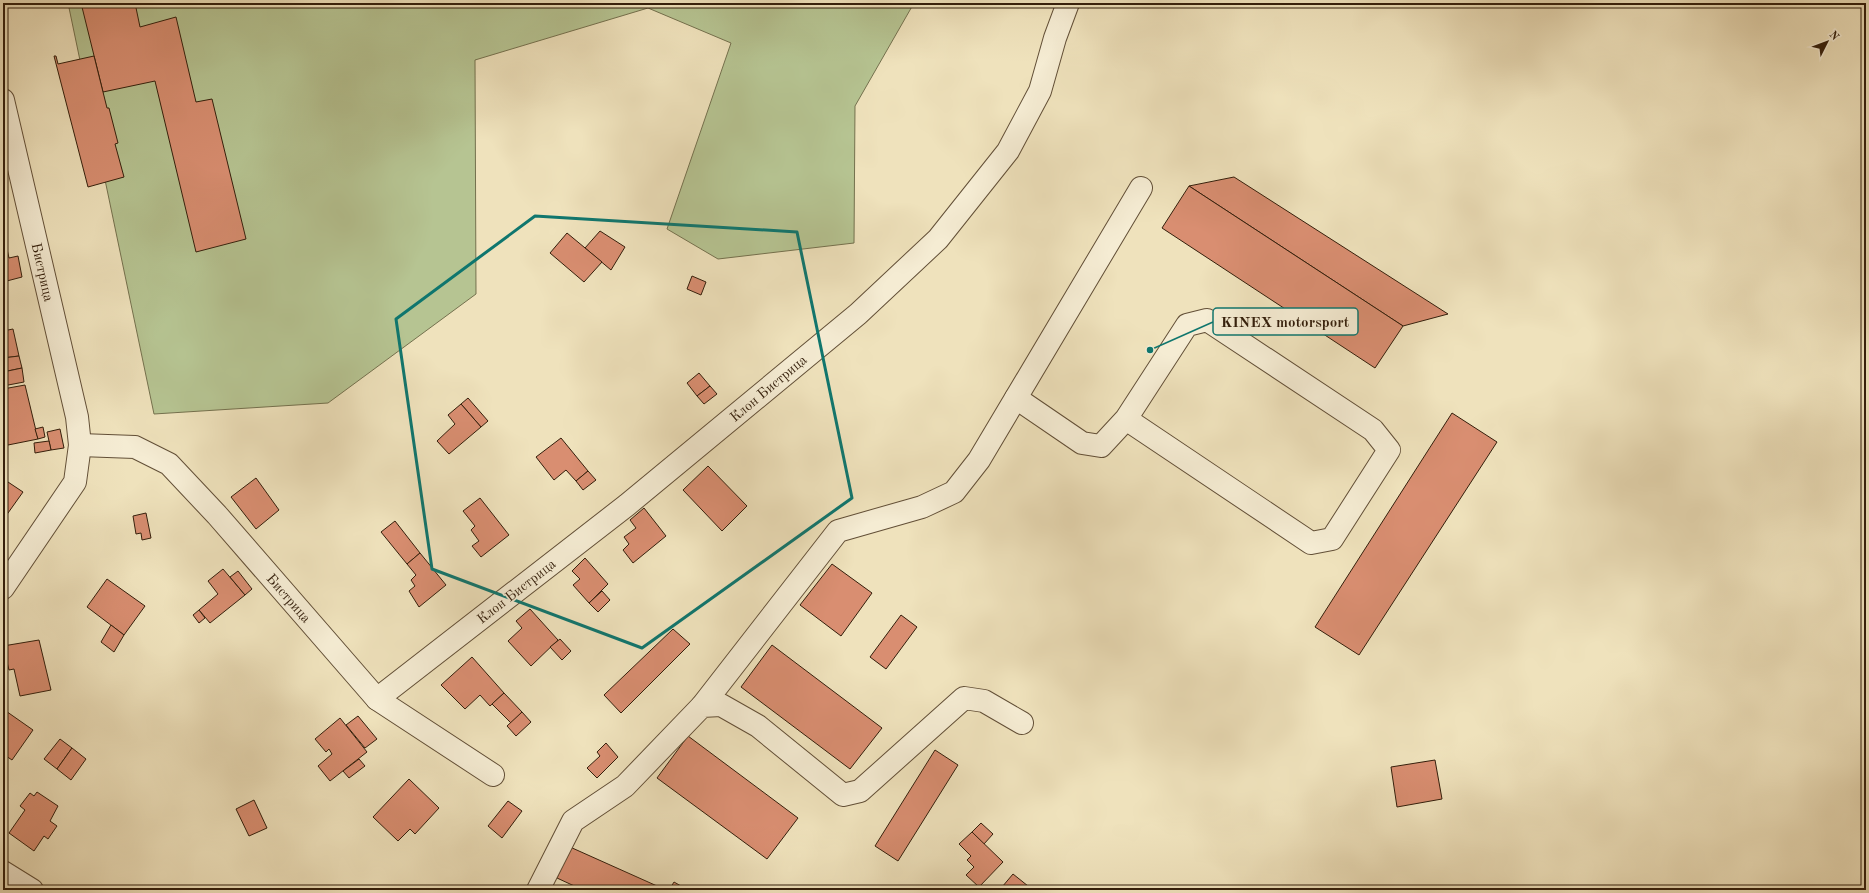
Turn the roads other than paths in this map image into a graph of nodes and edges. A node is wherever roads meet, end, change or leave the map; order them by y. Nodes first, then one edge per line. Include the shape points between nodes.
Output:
1 (1068, 3) edge
2 (3, 100) edge
3 (1141, 188) dead end
4 (1016, 398) junction
5 (1126, 419) junction
6 (80, 445) junction
7 (3, 588) edge
8 (377, 699) junction
9 (702, 706) junction
10 (1022, 723) dead end
11 (493, 774) dead end
12 (3, 872) edge
13 (32, 890) edge
14 (538, 890) edge

1 - 8 street, Клон Бистрица via 1040,91 1008,151 938,239 858,314 633,500
2 - 6 street, Бистрица via 77,417
3 - 4 street
4 - 5 street via 1082,443 1101,446
4 - 9 street via 979,460 954,492 922,507 838,531
5 - 5 street via 1187,325 1207,320 1373,430 1389,450 1332,539 1311,543
6 - 7 street, Бистрица via 75,482
6 - 8 street, Бистрица via 135,447 169,464 217,515
8 - 11 street, Бистрица
9 - 10 street via 721,705 758,726 843,796 860,791 964,698 984,701
9 - 14 street via 624,786 573,821
12 - 13 street

